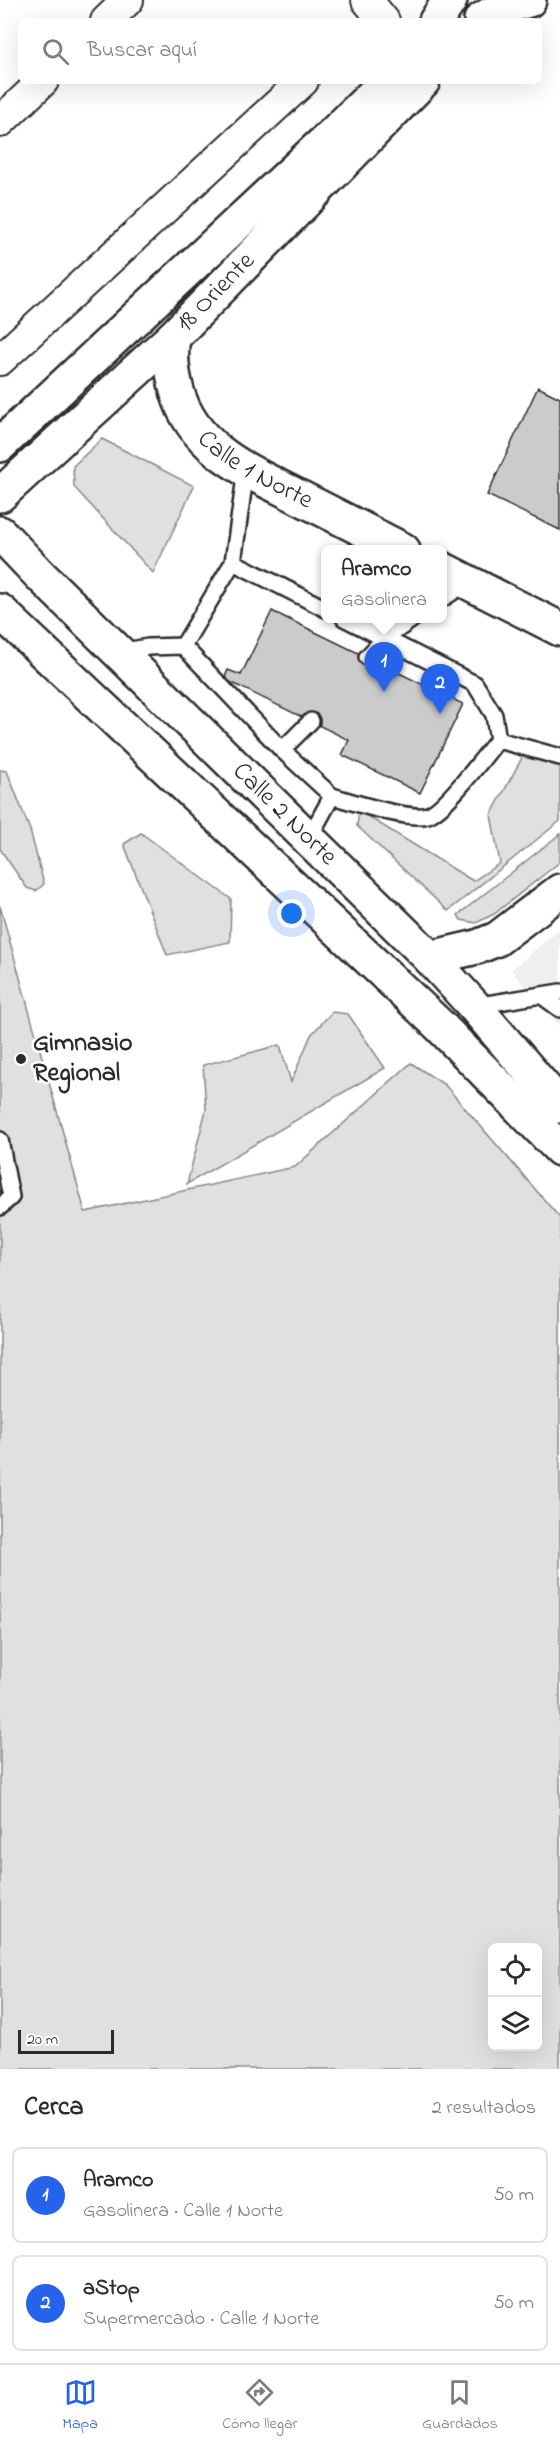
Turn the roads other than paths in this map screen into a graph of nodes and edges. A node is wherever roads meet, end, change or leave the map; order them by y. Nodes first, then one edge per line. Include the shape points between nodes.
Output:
1 (128, 0) edge
2 (450, 0) edge
3 (529, 0) edge
4 (485, 14) edge
5 (109, 18) edge
6 (438, 18) edge
7 (40, 84) edge
8 (300, 84) edge
9 (384, 84) edge
10 (420, 84) edge
11 (0, 122) edge
12 (173, 337) junction
13 (0, 360) edge
14 (0, 445) edge
15 (246, 470) junction
16 (0, 495) edge
17 (0, 533) edge
18 (396, 545) edge
19 (233, 562) junction
20 (451, 584) edge
21 (321, 606) edge
22 (0, 611) edge
23 (354, 623) edge
24 (407, 623) edge
25 (560, 629) edge
26 (384, 639) junction
27 (183, 646) junction
28 (118, 652) junction
29 (367, 657) dead end
30 (311, 721) dead end
31 (498, 740) junction
32 (282, 750) junction
33 (560, 757) edge
34 (332, 796) junction
35 (309, 838) junction
36 (560, 891) edge
37 (430, 958) junction
38 (560, 992) edge
39 (542, 996) junction
40 (474, 1006) junction
41 (560, 1009) edge
42 (560, 1106) edge
43 (0, 1140) edge
44 (560, 1149) edge
45 (0, 1207) edge

1 - 5 street
2 - 6 main road
3 - 4 main road
7 - 11 street
8 - 13 street
9 - 14 main road, 18 Oriente
10 - 12 main road, 18 Oriente
12 - 15 main road, Calle 1 Norte via 171,366 189,420 212,448
12 - 16 main road, 18 Oriente
15 - 18 main road, Calle 1 Norte
15 - 19 lane
17 - 28 main road, Calle 2 Norte
19 - 21 lane
19 - 27 lane
20 - 25 main road
22 - 44 main road, Calle 2 Norte via 439,1025
23 - 26 lane
24 - 26 lane
26 - 29 lane
26 - 31 lane via 475,684 494,715
27 - 28 lane via 148,646
27 - 32 lane
28 - 35 main road, Calle 2 Norte
30 - 32 lane
31 - 33 lane
31 - 34 lane via 429,815 411,817
32 - 34 lane
34 - 35 lane
35 - 37 main road, Calle 2 Norte
36 - 37 main road via 496,939
37 - 40 main road, Calle 2 Norte
38 - 39 lane
39 - 40 lane
39 - 41 lane
40 - 42 main road, Calle 2 Norte
43 - 45 lane via 11,1197

